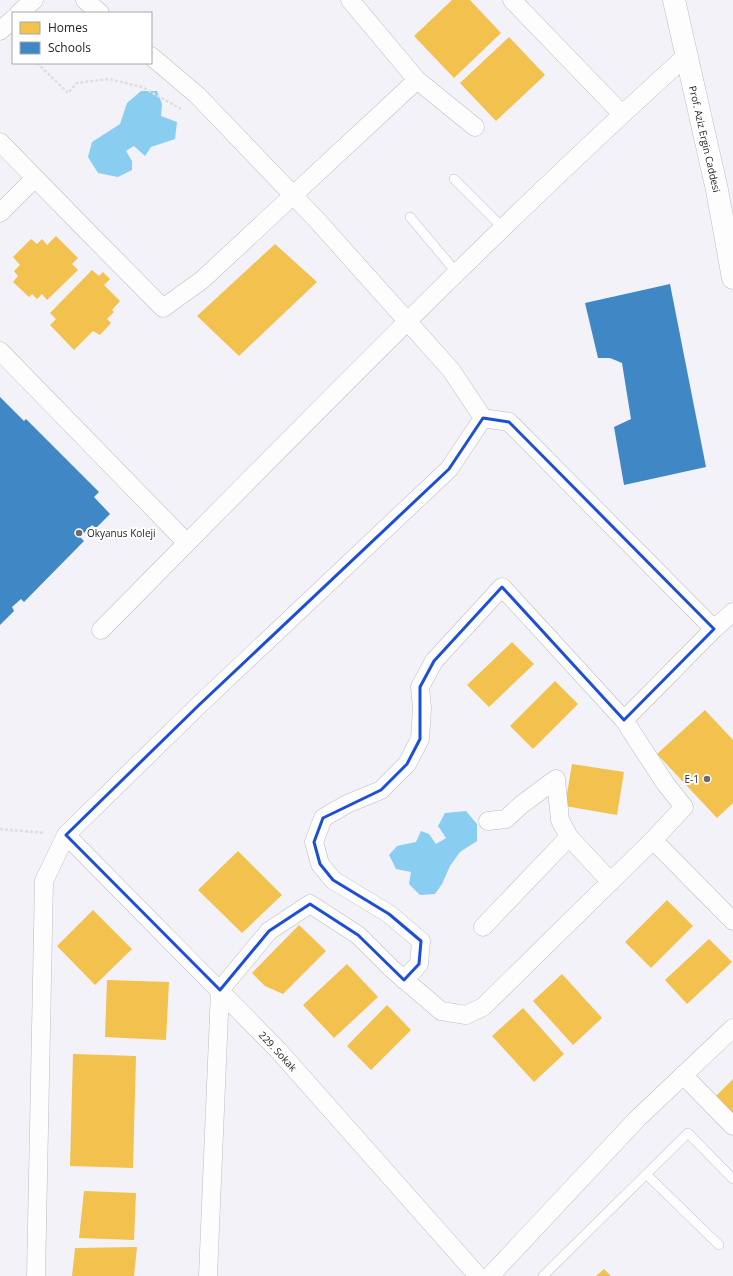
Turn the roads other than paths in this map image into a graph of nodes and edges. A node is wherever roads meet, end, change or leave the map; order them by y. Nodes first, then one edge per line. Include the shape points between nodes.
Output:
1 (34, 0) edge
2 (85, 0) edge
3 (350, 0) edge
4 (512, 0) edge
5 (674, 0) edge
6 (21, 12) edge
7 (99, 12) edge
8 (12, 20) edge
9 (0, 31) edge
10 (686, 56) junction
11 (152, 57) edge
12 (417, 80) junction
13 (622, 114) junction
14 (475, 127) dead end
15 (0, 142) edge
16 (35, 178) junction
17 (454, 179) dead end
18 (293, 195) junction
19 (0, 213) edge
20 (410, 217) dead end
21 (503, 228) junction
22 (457, 273) junction
23 (733, 278) edge
24 (407, 321) junction
25 (0, 351) edge
26 (483, 418) junction
27 (187, 543) junction
28 (733, 612) edge
29 (714, 629) junction
30 (101, 630) dead end
31 (624, 720) junction
32 (488, 822) dead end
33 (66, 835) junction
34 (569, 837) junction
35 (653, 840) junction
36 (611, 882) junction
37 (733, 921) edge
38 (482, 927) dead end
39 (404, 980) junction
40 (220, 990) junction
41 (733, 1028) edge
42 (683, 1075) junction
43 (733, 1126) edge
44 (646, 1174) junction
45 (733, 1179) edge
46 (719, 1245) dead end
47 (36, 1276) edge
48 (208, 1276) edge
49 (478, 1276) edge
50 (490, 1276) edge
51 (543, 1276) edge

1 - 6 street
2 - 7 street
3 - 12 street
4 - 13 street
5 - 10 street, Prof. Aziz Ergin Caddesi
8 - 9 street
10 - 13 street
10 - 23 street, Prof. Aziz Ergin Caddesi via 717,190
11 - 18 street via 197,95
12 - 14 street
12 - 18 street
13 - 21 street
15 - 16 street
16 - 18 street via 164,308 202,280
16 - 19 street
17 - 21 lane
18 - 24 street
20 - 22 lane
21 - 22 street
22 - 24 street
24 - 26 street via 451,370
24 - 27 street
25 - 27 street
26 - 29 street via 510,422
26 - 33 street via 449,469 199,705
27 - 30 street
28 - 29 street
29 - 31 street
31 - 35 street via 665,783 684,807
31 - 39 street via 502,587 434,661 420,687 420,739 407,764 381,790 347,804 323,818 314,842 320,864 333,880 389,914 421,941 419,964
32 - 34 street via 506,819 556,779 560,820
33 - 40 street, 229. Sokak
33 - 47 street via 44,882
34 - 36 street
34 - 38 street
35 - 36 street
35 - 37 street
36 - 39 street via 483,1007 466,1015 441,1011
39 - 40 street via 358,935 310,904 269,931
40 - 48 street
40 - 49 street, 229. Sokak via 278,1050
41 - 42 street
42 - 43 street
42 - 50 street via 637,1119
44 - 45 lane via 688,1132
44 - 46 lane
44 - 51 lane

